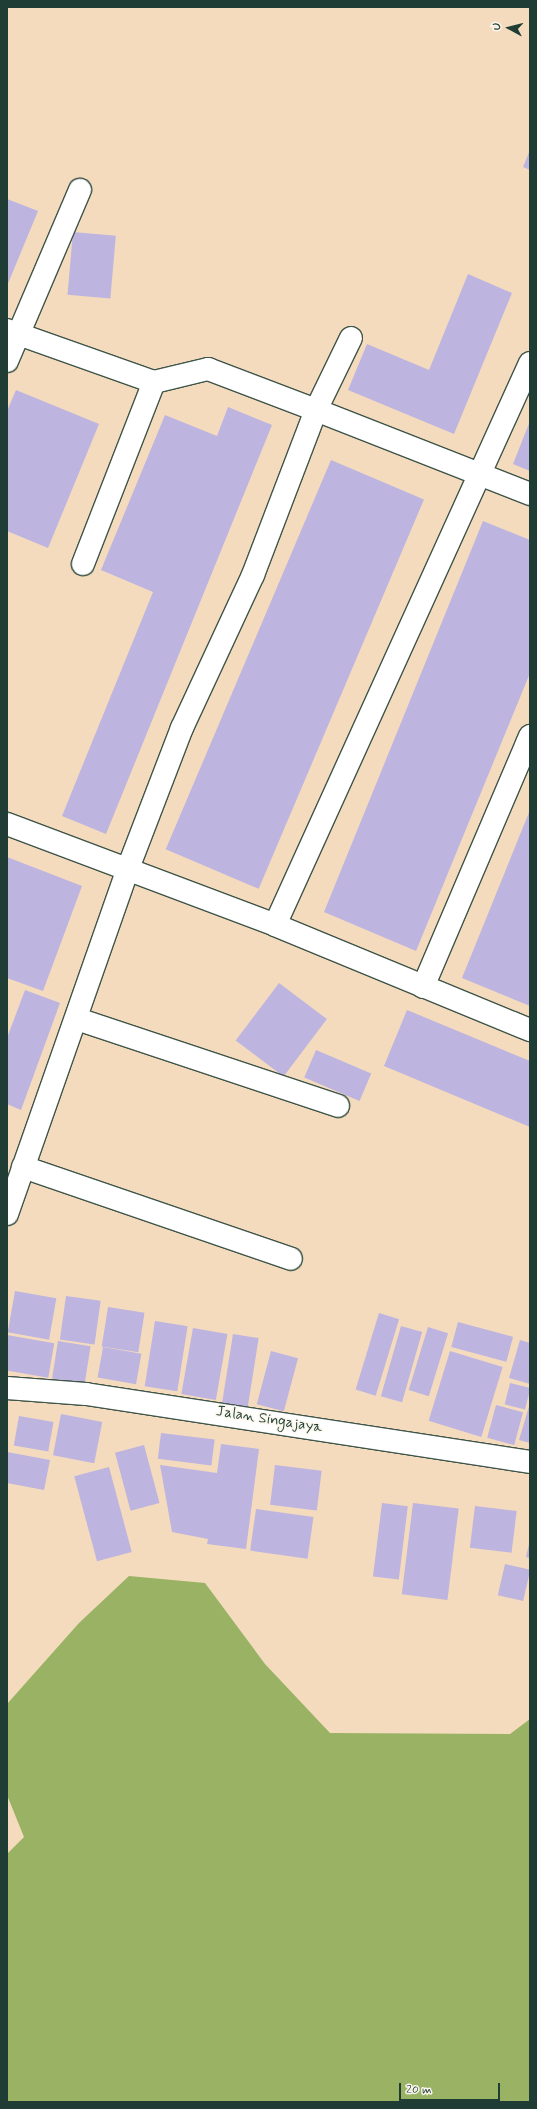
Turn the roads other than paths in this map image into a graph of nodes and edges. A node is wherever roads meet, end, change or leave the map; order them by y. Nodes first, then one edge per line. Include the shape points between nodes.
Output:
1 (80, 190) dead end
2 (12, 332) edge
3 (351, 338) dead end
4 (7, 360) edge
5 (530, 363) edge
6 (154, 382) junction
7 (316, 410) junction
8 (483, 473) junction
9 (530, 494) edge
10 (83, 564) dead end
11 (530, 736) edge
12 (7, 824) edge
13 (127, 871) junction
14 (275, 925) junction
15 (423, 987) junction
16 (76, 1019) junction
17 (530, 1030) edge
18 (338, 1106) dead end
19 (23, 1167) junction
20 (7, 1214) edge
21 (290, 1259) dead end
22 (7, 1388) edge
23 (530, 1462) edge

1 - 2 street
2 - 4 street
2 - 6 street
3 - 7 street
5 - 8 street
6 - 7 street via 208,369
6 - 10 street
7 - 8 street
7 - 13 street via 253,575 182,728
8 - 9 street
8 - 14 street
11 - 15 street
12 - 13 street
13 - 14 street
13 - 16 street
14 - 15 street
15 - 17 street
16 - 18 street
16 - 19 street
19 - 20 street
19 - 21 street
22 - 23 street, Jalan Singajaya via 147,1402

